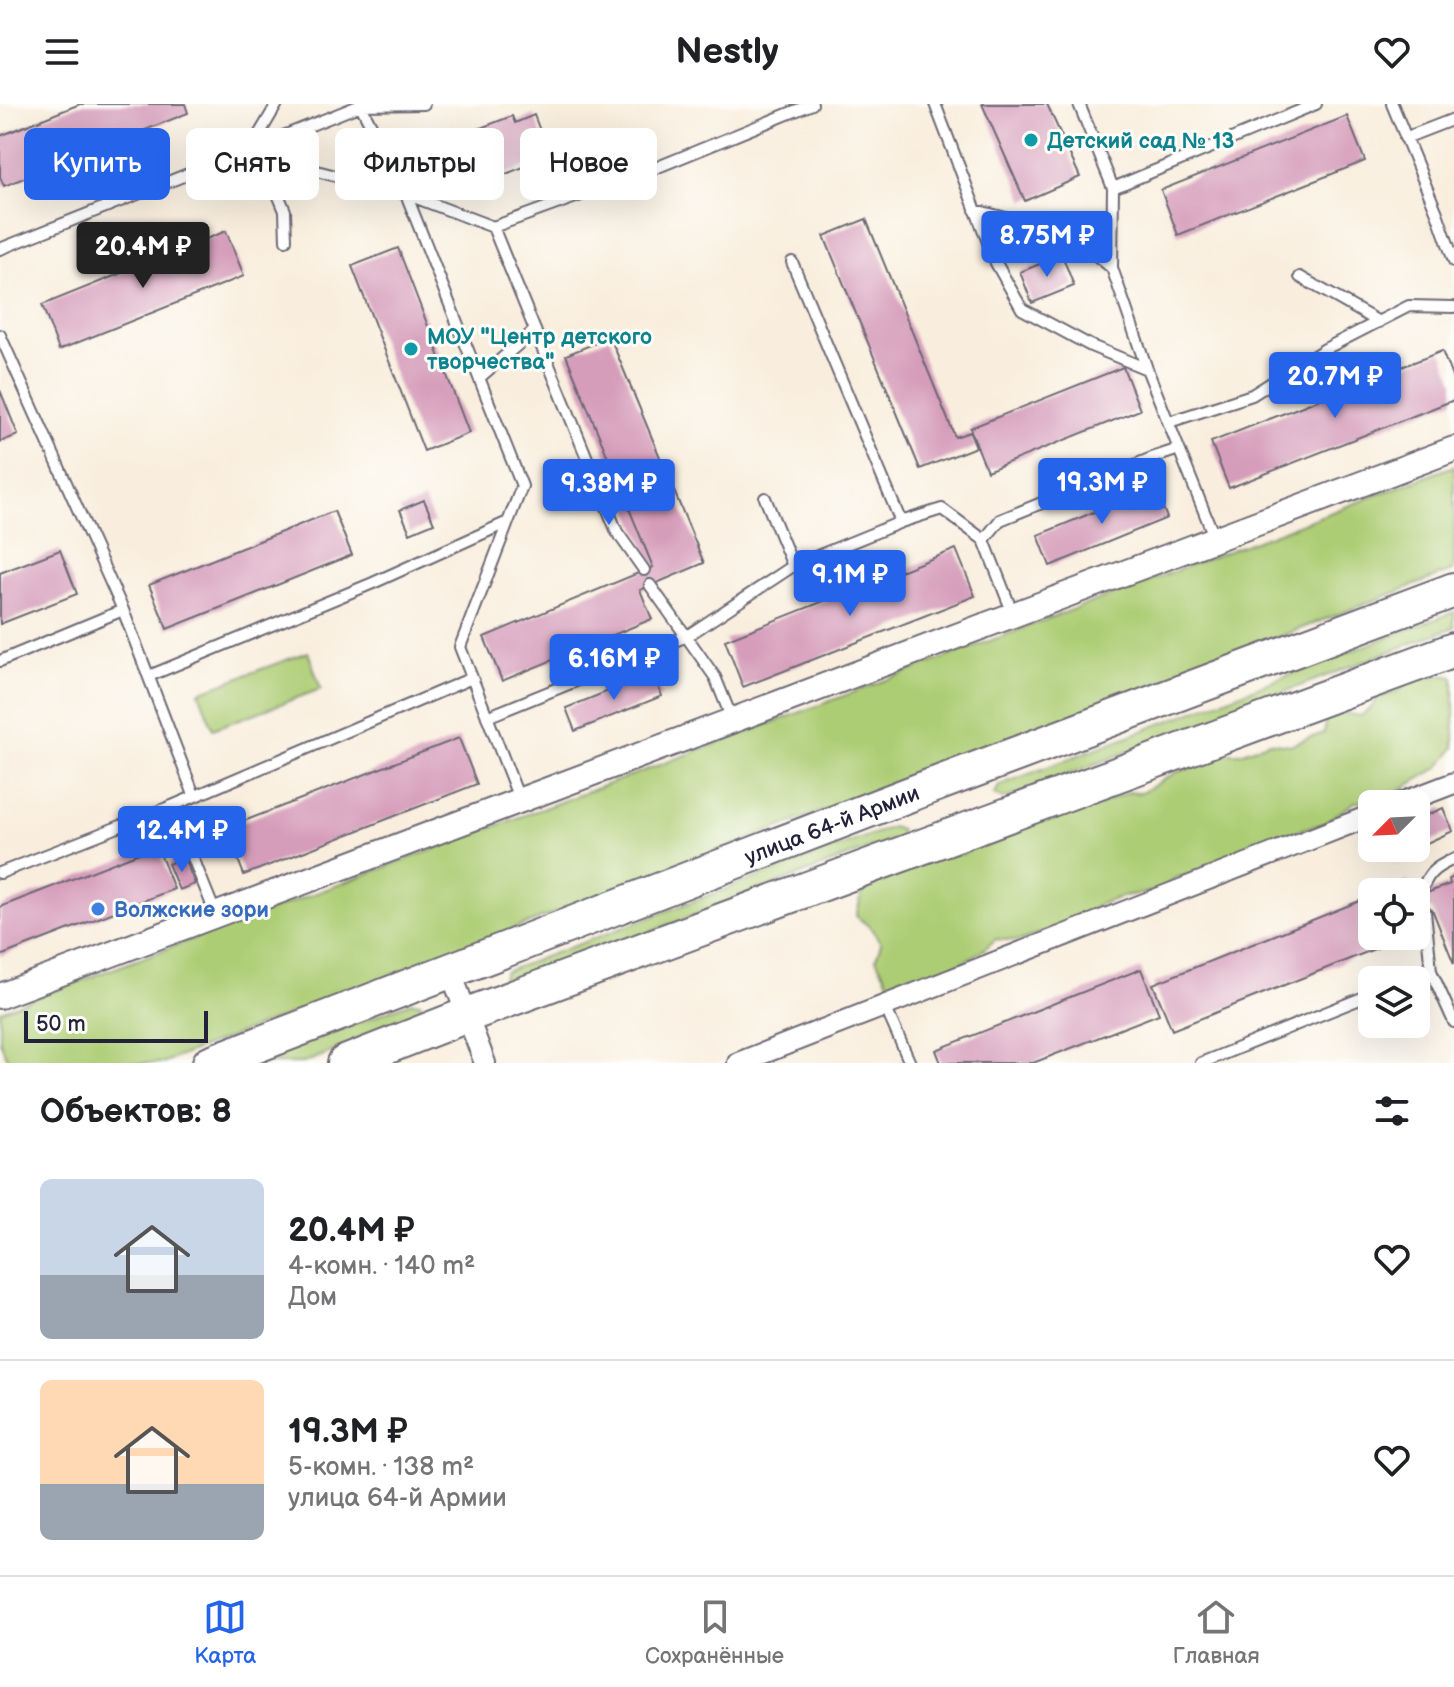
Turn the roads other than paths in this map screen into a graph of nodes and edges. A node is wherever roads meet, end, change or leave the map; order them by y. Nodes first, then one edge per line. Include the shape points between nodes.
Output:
1 (277, 104) edge
2 (424, 104) edge
3 (812, 104) edge
4 (935, 104) edge
5 (1079, 104) edge
6 (1316, 104) edge
7 (1392, 104) edge
8 (361, 105) edge
9 (1454, 119) edge
10 (266, 128) edge
11 (307, 128) edge
12 (373, 128) edge
13 (1405, 138) junction
14 (186, 177) edge
15 (1113, 188) junction
16 (280, 200) edge
17 (408, 200) edge
18 (422, 200) edge
19 (975, 210) junction
20 (493, 227) junction
21 (286, 240) dead end
22 (0, 249) edge
23 (1454, 261) edge
24 (792, 262) dead end
25 (1112, 268) junction
26 (1300, 277) dead end
27 (1454, 307) edge
28 (1379, 322) junction
29 (535, 330) junction
30 (1, 339) edge
31 (1147, 369) junction
32 (479, 378) junction
33 (1169, 422) junction
34 (1179, 449) junction
35 (1454, 449) edge
36 (765, 498) dead end
37 (508, 522) junction
38 (901, 522) junction
39 (1215, 539) junction
40 (984, 540) junction
41 (793, 566) junction
42 (644, 570) dead end
43 (650, 585) dead end
44 (1454, 590) edge
45 (123, 610) junction
46 (1013, 615) junction
47 (687, 636) junction
48 (1454, 650) edge
49 (0, 661) edge
50 (149, 676) junction
51 (472, 678) junction
52 (487, 717) junction
53 (732, 721) junction
54 (1454, 783) edge
55 (926, 788) junction
56 (1430, 792) edge
57 (194, 795) junction
58 (520, 801) junction
59 (172, 806) junction
60 (1358, 820) edge
61 (944, 839) junction
62 (1454, 859) edge
63 (0, 873) edge
64 (1427, 878) edge
65 (216, 915) junction
66 (1429, 950) edge
67 (450, 970) junction
68 (1431, 971) joint
69 (0, 996) edge
70 (1358, 1000) edge
71 (884, 1004) junction
72 (467, 1015) junction
73 (1454, 1022) edge
74 (210, 1063) edge
75 (345, 1063) edge
76 (485, 1063) edge
77 (738, 1063) edge
78 (910, 1063) edge
79 (1201, 1063) edge

1 - 10 lane
2 - 8 lane
3 - 20 lane
4 - 19 lane
5 - 15 lane
6 - 15 lane
7 - 13 lane
8 - 11 lane
8 - 12 lane
9 - 13 lane
13 - 23 lane
14 - 22 lane
15 - 25 lane
16 - 21 lane
17 - 32 lane
18 - 20 lane
19 - 25 lane via 1071,235
19 - 31 lane via 1022,309
20 - 29 lane
24 - 38 lane
25 - 31 lane
26 - 28 lane
27 - 28 lane via 1409,306
28 - 33 lane via 1252,395
29 - 32 lane
29 - 42 lane via 617,532
30 - 45 lane
31 - 33 lane
32 - 37 lane via 522,486
33 - 34 lane
34 - 39 lane
34 - 40 lane via 1000,520
35 - 39 street
36 - 41 lane
37 - 50 lane
37 - 51 lane via 460,647
38 - 40 lane via 942,509
38 - 41 lane
39 - 46 street
40 - 46 lane
41 - 47 lane
43 - 47 lane
44 - 55 highway, улица 64-й Армии
45 - 49 lane
45 - 50 lane
46 - 53 street
47 - 52 lane
47 - 53 lane via 715,677
48 - 61 highway
50 - 57 lane
51 - 52 lane
51 - 57 lane
52 - 58 lane
53 - 58 street
54 - 56 street
55 - 61 highway
55 - 67 highway, улица 64-й Армии
57 - 59 lane
58 - 65 street
59 - 63 lane
59 - 65 lane
60 - 71 street
61 - 72 highway
62 - 64 lane
65 - 69 street
66 - 68 lane
67 - 72 street
67 - 74 highway, улица 64-й Армии
68 - 73 lane
70 - 79 lane
71 - 77 street
71 - 78 lane
72 - 75 highway
72 - 76 street

